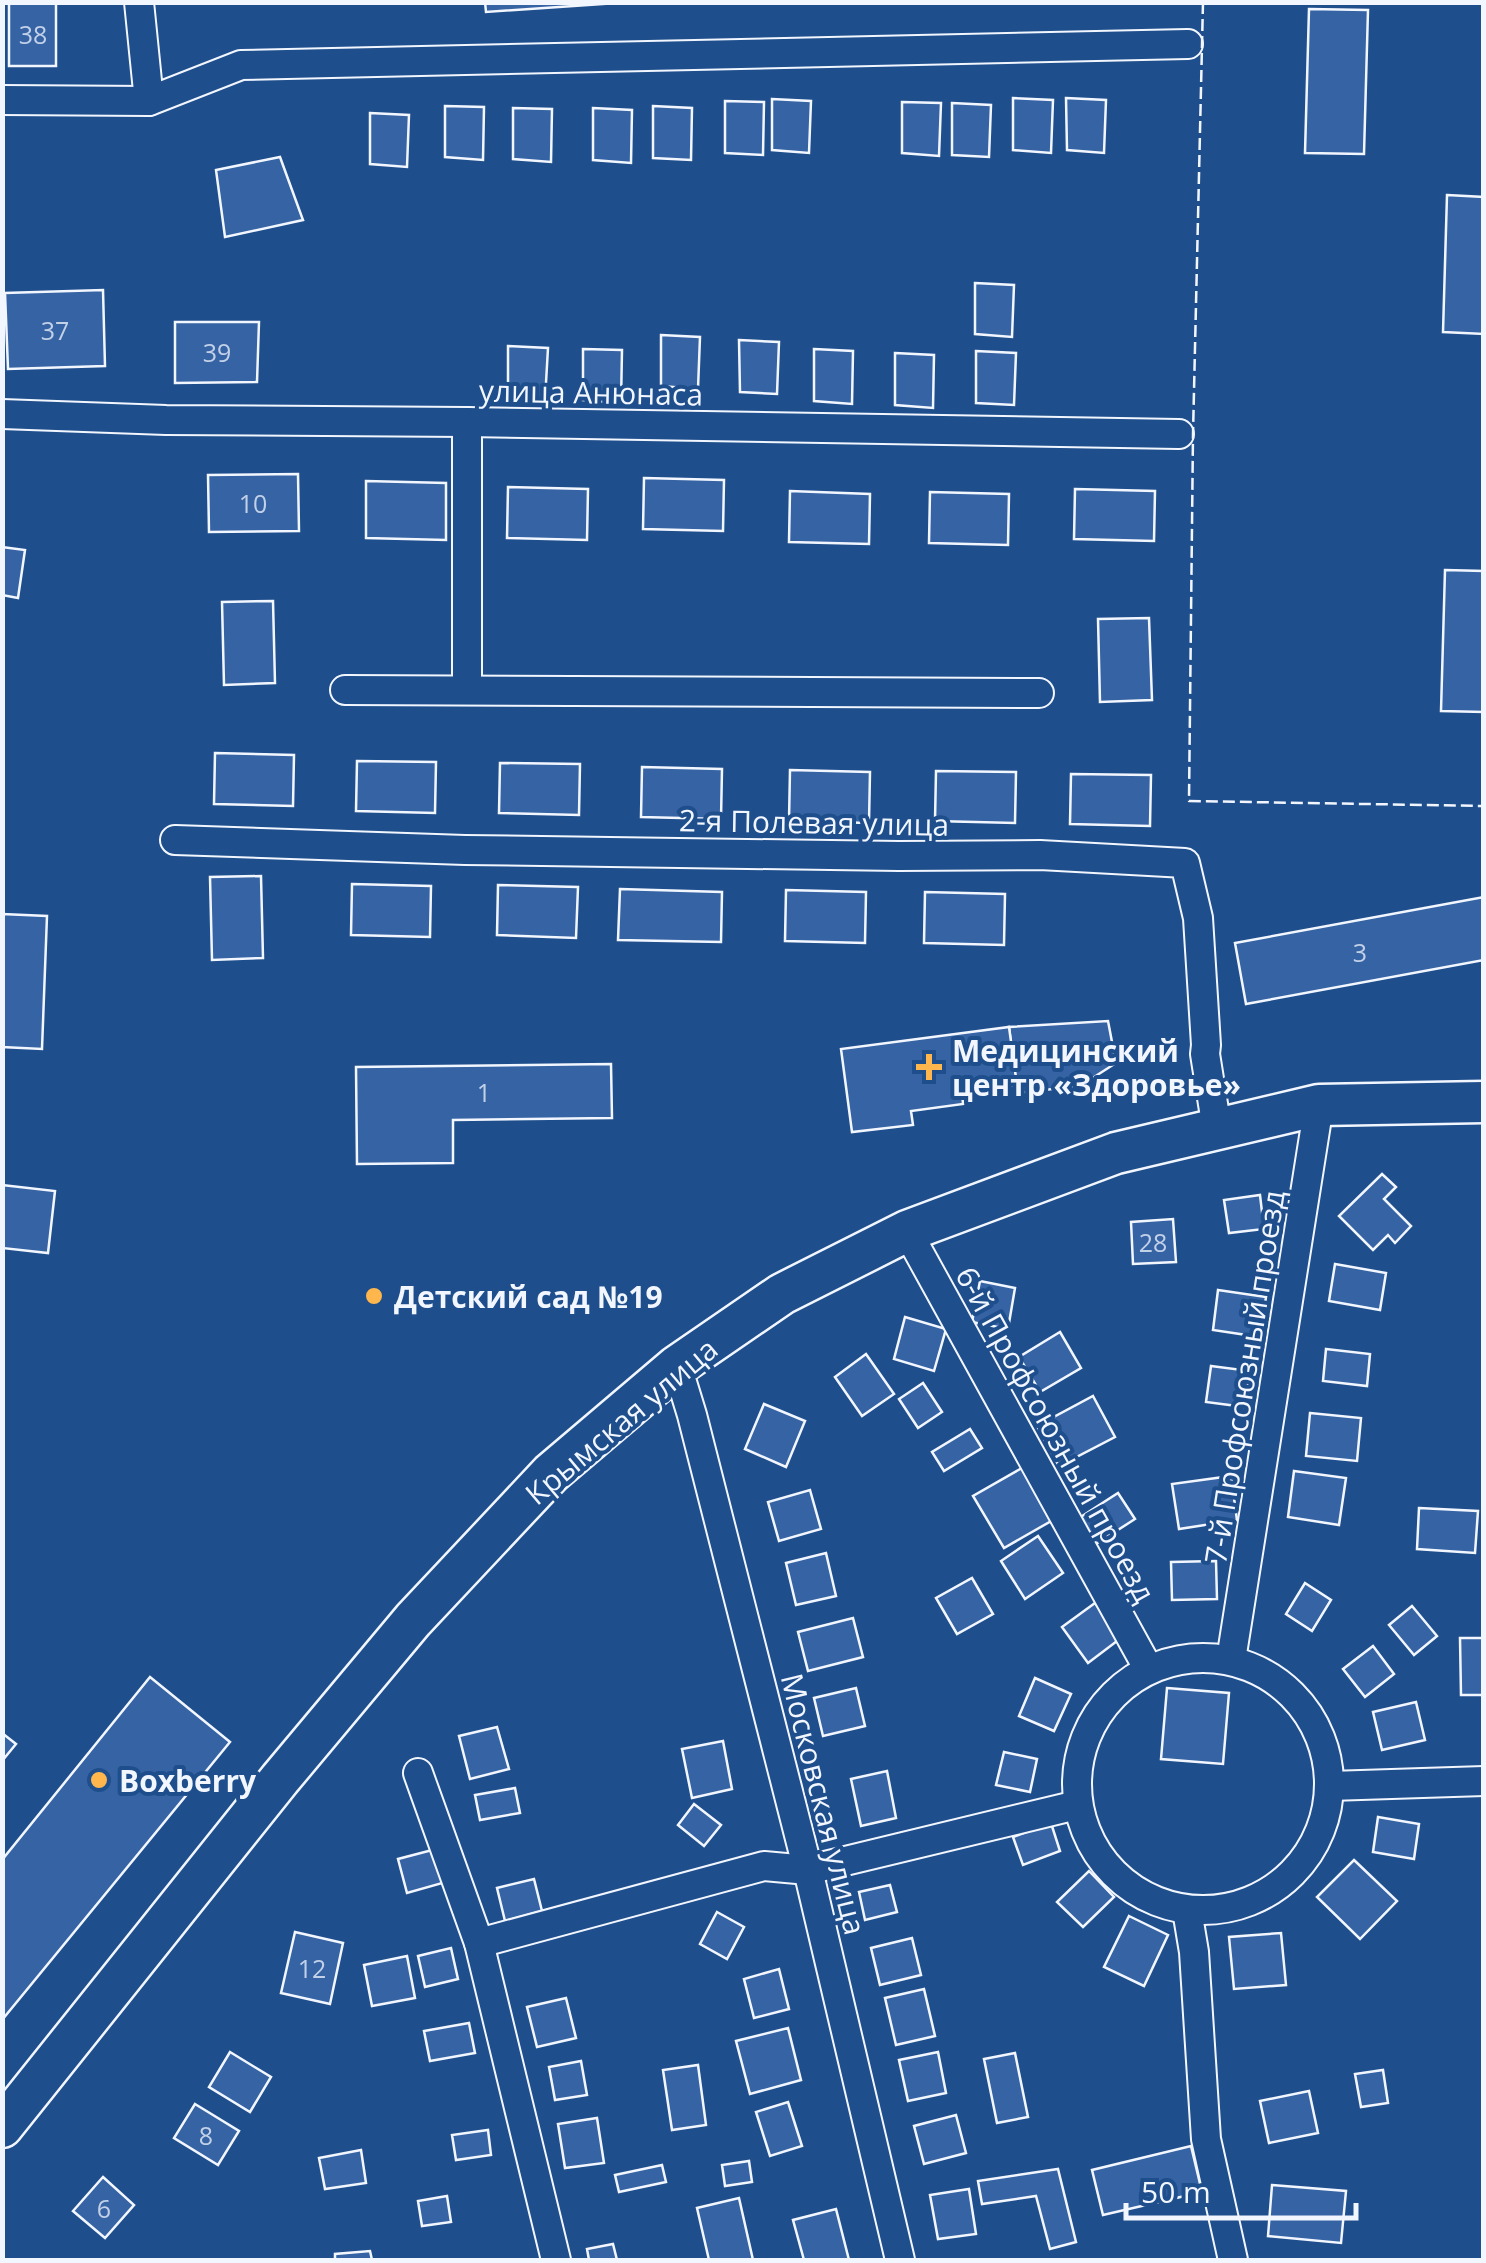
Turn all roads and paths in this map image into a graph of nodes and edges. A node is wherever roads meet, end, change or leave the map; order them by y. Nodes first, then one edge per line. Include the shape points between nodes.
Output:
1 (139, 2) edge
2 (1188, 44) dead end
3 (2, 100) edge
4 (149, 102) junction
5 (2, 414) edge
6 (467, 422) junction
7 (1179, 434) dead end
8 (345, 690) dead end
9 (466, 690) junction
10 (1039, 693) dead end
11 (174, 840) dead end
12 (1484, 1102) edge
13 (1319, 1105) junction
14 (1217, 1128) junction
15 (907, 1231) junction
16 (677, 1366) junction
17 (1231, 1660) junction
18 (1148, 1668) junction
19 (418, 1774) dead end
20 (1484, 1781) edge
21 (1330, 1786) junction
22 (1077, 1805) junction
23 (808, 1870) junction
24 (1187, 1910) junction
25 (480, 1943) junction
26 (2, 2127) edge
27 (556, 2260) edge
28 (900, 2260) edge
29 (1233, 2260) edge

1 - 4 street
2 - 4 street via 241,66
3 - 4 street
5 - 6 street, улица Анюнаса
6 - 7 street, улица Анюнаса
6 - 9 street
8 - 9 street
9 - 10 street
11 - 14 street, 2-я Полевая улица via 1185,863 1198,918 1205,1054
12 - 13 main road, Крымская улица
13 - 14 main road, Крымская улица
13 - 17 street, 7-й Профсоюзный проезд
14 - 15 main road, Крымская улица via 1116,1152
15 - 16 main road, Крымская улица via 782,1294
15 - 18 street, 6-й Профсоюзный проезд
16 - 23 street, Московская улица
16 - 26 main road, Крымская улица via 551,1473 412,1620
17 - 18 street via 1189,1657
17 - 21 street via 1271,1676 1303,1706 1323,1744
18 - 22 street via 1105,1702 1096,1718 1080,1750
19 - 25 street
20 - 21 street
21 - 24 street via 1318,1838 1286,1880 1240,1906
22 - 23 street
22 - 24 street via 1097,1855 1136,1892
23 - 25 street via 764,1866
23 - 28 street, Московская улица
24 - 29 street via 1206,2139
25 - 27 street

